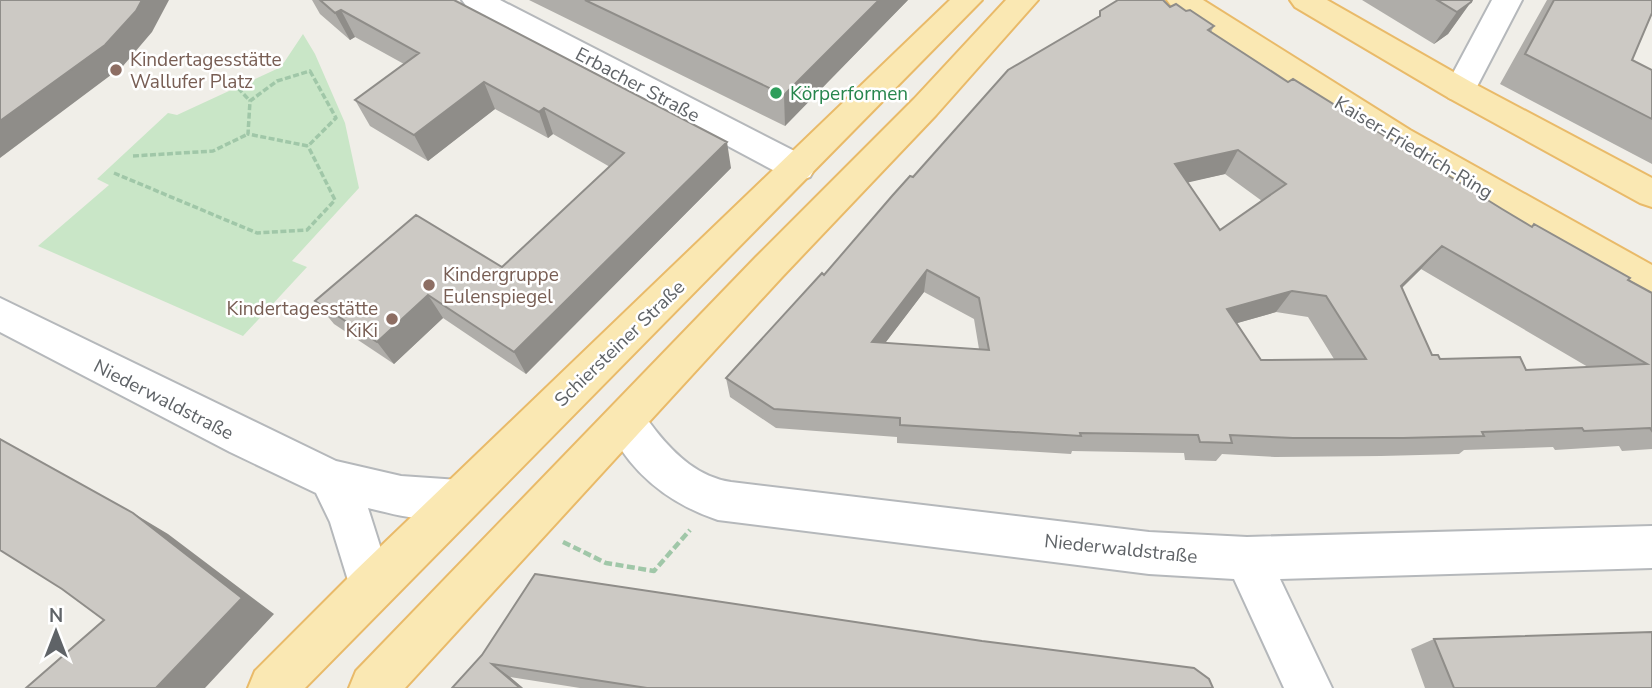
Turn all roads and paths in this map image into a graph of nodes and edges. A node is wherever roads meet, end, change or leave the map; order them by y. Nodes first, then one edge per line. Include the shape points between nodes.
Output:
1 (477, 0) edge
2 (967, 0) edge
3 (1023, 0) edge
4 (1182, 0) edge
5 (1306, 0) edge
6 (1507, 0) edge
7 (238, 88) dead end
8 (1460, 90) junction
9 (250, 100) junction
10 (248, 134) junction
11 (308, 146) junction
12 (132, 156) dead end
13 (798, 168) junction
14 (114, 173) dead end
15 (1652, 194) edge
16 (1652, 283) edge
17 (0, 314) edge
18 (625, 421) junction
19 (331, 479) junction
20 (459, 500) junction
21 (716, 500) junction
22 (562, 541) dead end
23 (1652, 547) edge
24 (1247, 558) junction
25 (371, 587) junction
26 (272, 688) edge
27 (373, 688) edge
28 (1308, 688) edge

1 - 13 street, Erbacher Straße
2 - 13 main road, Schiersteiner Straße
3 - 18 main road
4 - 16 main road, Kaiser-Friedrich-Ring via 1398,138
5 - 8 main road
6 - 8 street
7 - 9 path
8 - 15 main road
9 - 10 path
9 - 11 path via 277,81 310,71 336,118
10 - 11 path
10 - 12 path via 213,151
11 - 14 path via 335,200 307,230 257,233
13 - 20 main road, Schiersteiner Straße
17 - 19 street, Niederwaldstraße
18 - 21 street, Niederwaldstraße via 660,467 686,487
18 - 27 main road
19 - 20 street, Niederwaldstraße via 401,496
19 - 25 street via 351,519
20 - 25 main road, Schiersteiner Straße
21 - 22 path via 654,571 590,560
21 - 24 street, Niederwaldstraße via 1149,553
23 - 24 street, Niederwaldstraße
24 - 28 street
25 - 26 main road, Schiersteiner Straße

